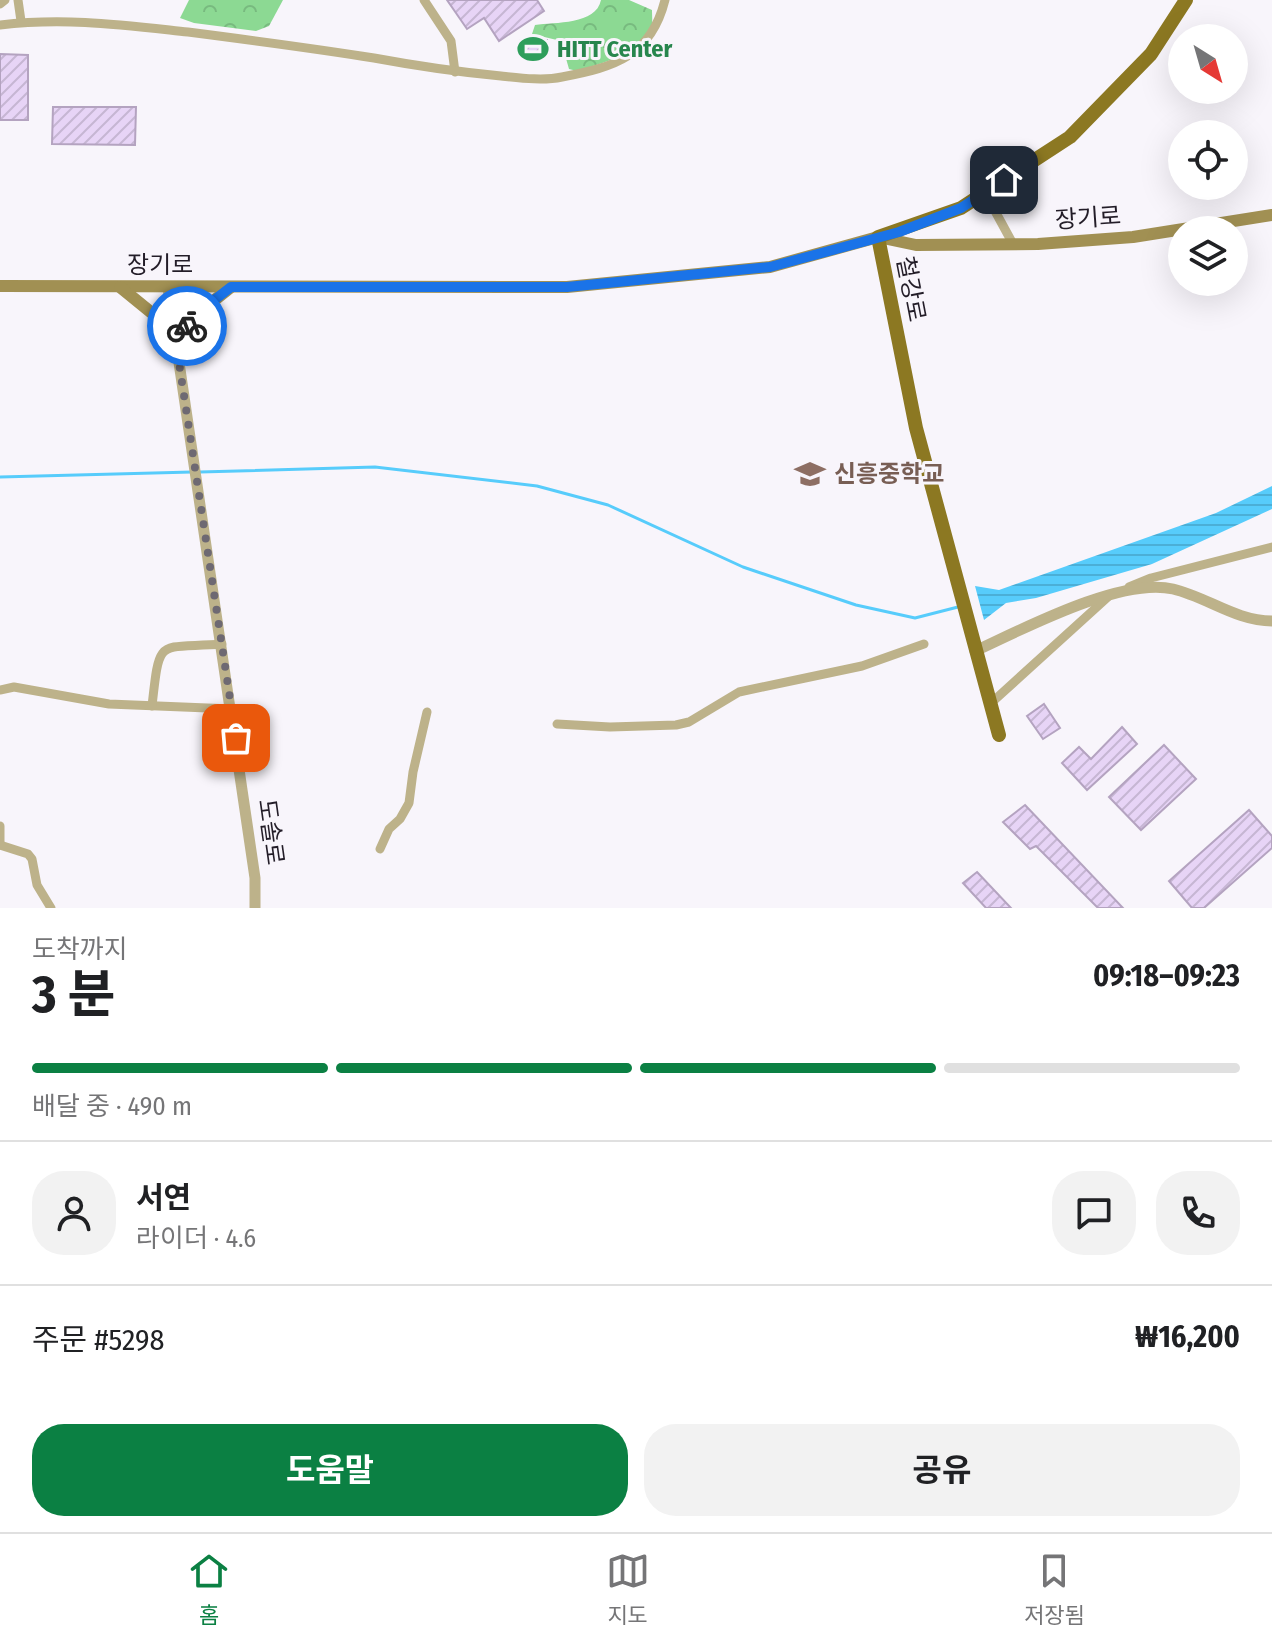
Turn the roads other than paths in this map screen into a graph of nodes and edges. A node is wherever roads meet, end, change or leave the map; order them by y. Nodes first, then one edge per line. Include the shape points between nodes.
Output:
1 (18, 0) edge
2 (424, 0) edge
3 (665, 0) edge
4 (1186, 0) edge
5 (21, 21) junction
6 (0, 25) edge
7 (455, 72) junction
8 (1004, 180) junction
9 (1272, 215) edge
10 (878, 237) junction
11 (1013, 244) junction
12 (0, 286) edge
13 (120, 287) junction
14 (231, 287) junction
15 (168, 288) junction
16 (178, 356) junction
17 (1272, 547) edge
18 (1109, 596) junction
19 (1272, 621) edge
20 (222, 644) junction
21 (924, 644) dead end
22 (975, 651) junction
23 (0, 690) edge
24 (990, 704) junction
25 (152, 706) junction
26 (232, 709) junction
27 (427, 712) dead end
28 (557, 724) dead end
29 (999, 735) dead end
30 (0, 826) edge
31 (0, 845) edge
32 (380, 849) dead end
33 (51, 908) edge
34 (255, 908) edge

1 - 5 street
2 - 7 street via 451,41
3 - 7 street via 648,42 599,67 559,78
4 - 8 main road, 철강로 via 1151,54 1070,137
5 - 6 street
5 - 7 street via 89,21 266,41
8 - 10 main road, 철강로 via 961,208
8 - 11 street via 995,211
9 - 11 main road, 장기로 via 1133,237
10 - 11 main road, 장기로 via 916,245
10 - 14 main road, 장기로 via 770,267 567,287
10 - 22 main road, 철강로 via 916,428
12 - 13 main road, 장기로
13 - 15 main road, 장기로
13 - 16 main road via 158,318
14 - 15 main road, 장기로
14 - 16 main road via 192,318
15 - 16 street, 도솔로
16 - 20 street, 도솔로
17 - 18 street via 1151,578
18 - 19 street via 1173,589 1249,619
18 - 22 street
18 - 24 street
20 - 25 street via 180,644 164,650 158,658
20 - 26 street, 도솔로
21 - 28 street via 862,666 739,692 676,725
22 - 24 main road, 철강로
23 - 25 street via 14,687
24 - 29 main road, 철강로
25 - 26 street
26 - 34 street, 도솔로
27 - 32 street via 409,803
30 - 31 street
31 - 33 street via 28,854

